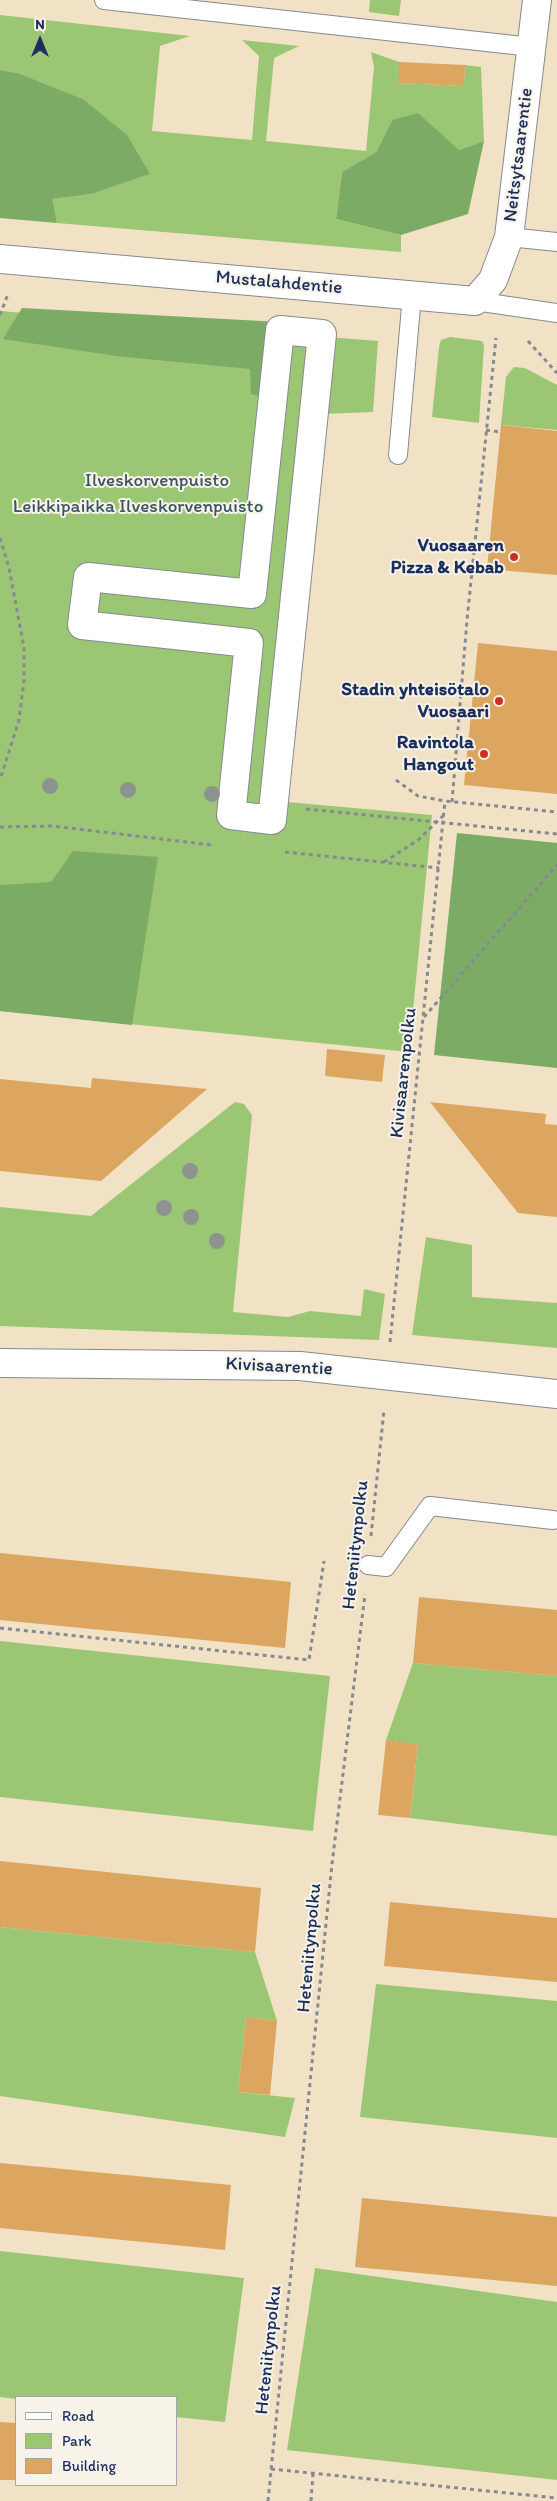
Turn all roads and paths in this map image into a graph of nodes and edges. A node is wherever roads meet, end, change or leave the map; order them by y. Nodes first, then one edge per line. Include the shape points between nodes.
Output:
1 (104, 0) edge
2 (537, 0) edge
3 (532, 47) junction
4 (509, 237) junction
5 (557, 242) edge
6 (0, 258) edge
7 (9, 290) dead end
8 (412, 295) junction
9 (475, 301) junction
10 (557, 313) edge
11 (0, 315) edge
12 (496, 338) dead end
13 (528, 342) dead end
14 (557, 373) edge
15 (486, 430) junction
16 (500, 432) dead end
17 (398, 455) dead end
18 (0, 538) edge
19 (461, 619) dead end
20 (467, 620) junction
21 (0, 780) edge
22 (396, 780) dead end
23 (445, 802) junction
24 (452, 802) junction
25 (273, 806) junction
26 (557, 812) edge
27 (444, 814) junction
28 (436, 822) junction
29 (443, 823) junction
30 (557, 834) edge
31 (384, 862) dead end
32 (557, 865) edge
33 (424, 1018) junction
34 (389, 1348) dead end
35 (0, 1363) edge
36 (557, 1394) edge
37 (384, 1407) dead end
38 (553, 1520) dead end
39 (324, 1561) dead end
40 (368, 1565) junction
41 (0, 1628) edge
42 (270, 2469) junction
43 (313, 2473) junction
44 (557, 2498) edge
45 (268, 2501) edge
46 (311, 2501) edge

1 - 3 lane
2 - 3 street, Neitsytsaarentie
3 - 4 street, Neitsytsaarentie
4 - 5 lane
4 - 9 street, Neitsytsaarentie via 493,280
6 - 8 street, Mustalahdentie
7 - 11 path
8 - 9 street, Mustalahdentie
8 - 17 lane
9 - 10 lane, Mustalahdentie
12 - 15 path
13 - 14 path
15 - 16 path
15 - 20 path
18 - 21 path via 24,648 24,680 19,720
19 - 20 path
20 - 24 path
22 - 23 path via 418,796
23 - 24 path
23 - 27 path, Kivisaarenpolku
24 - 26 path
25 - 25 street via 322,334 280,330 252,594 88,577 82,625 249,643 231,815 272,820
25 - 28 path
27 - 28 path
27 - 29 path, Kivisaarenpolku
28 - 29 path
28 - 31 path via 407,848
29 - 30 path
29 - 33 path, Kivisaarenpolku
32 - 33 path
33 - 34 path, Kivisaarenpolku
35 - 36 street, Kivisaarentie via 300,1366
37 - 40 path, Heteniitynpolku
38 - 40 lane via 430,1506 386,1567
39 - 41 path via 309,1660
40 - 42 path, Heteniitynpolku via 332,1864
42 - 43 path
42 - 45 path, Heteniitynpolku
43 - 44 path
43 - 46 path

